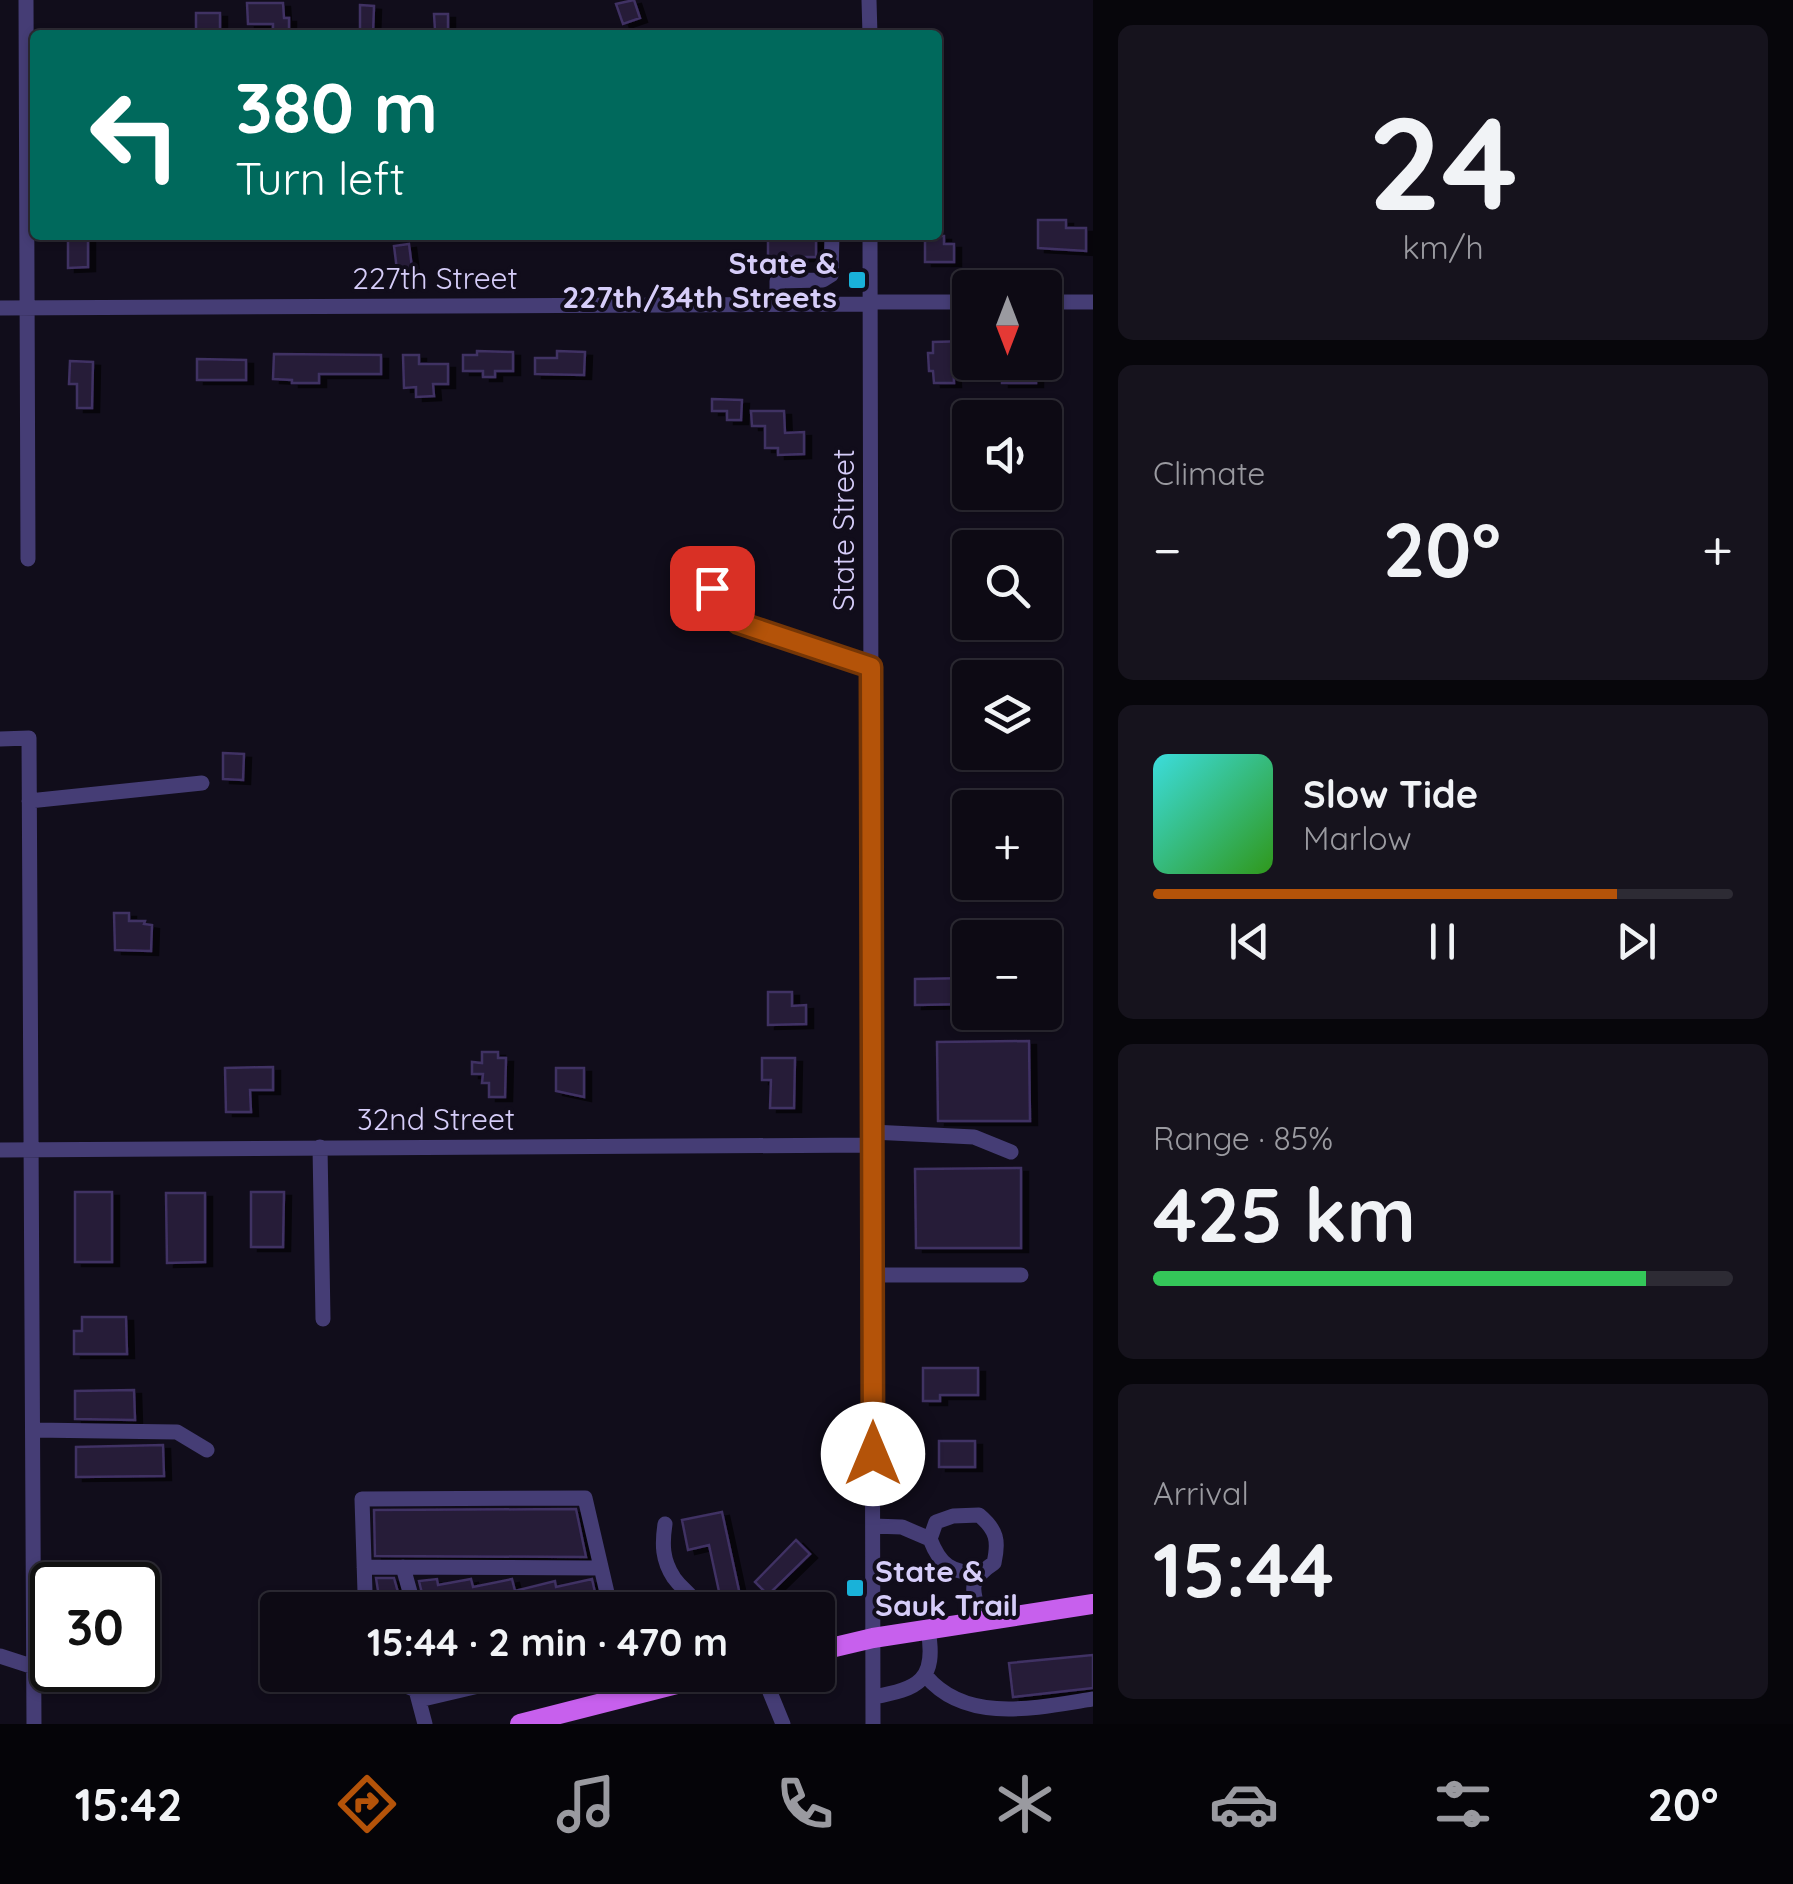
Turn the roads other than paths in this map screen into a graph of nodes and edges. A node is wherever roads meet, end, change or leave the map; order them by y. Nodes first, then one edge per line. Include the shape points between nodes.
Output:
1 (26, 0) edge
2 (870, 0) edge
3 (870, 30) edge
4 (30, 102) edge
5 (832, 240) edge
6 (870, 240) edge
7 (952, 302) edge
8 (1062, 302) edge
9 (1093, 302) edge
10 (870, 303) junction
11 (777, 304) junction
12 (0, 308) edge
13 (26, 308) junction
14 (28, 559) dead end
15 (712, 588) dead end
16 (871, 667) junction
17 (0, 739) edge
18 (202, 783) dead end
19 (29, 801) junction
20 (872, 1138) junction
21 (320, 1147) junction
22 (0, 1150) edge
23 (30, 1150) junction
24 (1011, 1152) dead end
25 (872, 1274) junction
26 (1021, 1275) dead end
27 (324, 1320) dead end
28 (33, 1430) junction
29 (207, 1450) dead end
30 (665, 1524) dead end
31 (873, 1526) junction
32 (930, 1540) junction
33 (34, 1562) edge
34 (364, 1566) junction
35 (403, 1567) junction
36 (601, 1568) junction
37 (978, 1573) junction
38 (365, 1592) edge
39 (410, 1592) edge
40 (607, 1592) edge
41 (690, 1592) edge
42 (1093, 1604) edge
43 (982, 1621) junction
44 (928, 1630) junction
45 (873, 1638) junction
46 (835, 1647) edge
47 (0, 1656) edge
48 (30, 1667) edge
49 (926, 1676) junction
50 (34, 1692) edge
51 (417, 1692) edge
52 (437, 1692) edge
53 (451, 1692) edge
54 (610, 1692) edge
55 (770, 1692) edge
56 (438, 1695) junction
57 (873, 1697) junction
58 (1093, 1698) edge
59 (419, 1700) junction
60 (1023, 1717) edge
61 (34, 1724) edge
62 (425, 1724) edge
63 (520, 1724) edge
64 (783, 1724) edge
65 (873, 1724) edge

1 - 4 street
2 - 3 street
4 - 13 street
5 - 11 street via 831,274 777,282
6 - 10 street, State Street
7 - 10 street, 227th Street
8 - 9 street
10 - 11 street, 227th Street
10 - 16 street, State Street
11 - 13 street, 227th Street
12 - 13 street, 227th Street
13 - 14 street
15 - 16 street via 739,623
16 - 20 street, State Street
17 - 19 street via 29,738
18 - 19 street
19 - 23 street
20 - 21 street, 32nd Street
20 - 24 street, 32nd Street via 974,1137
20 - 25 street, State Street
21 - 23 street, 32nd Street
21 - 27 street
22 - 23 street, 32nd Street
23 - 28 street
25 - 26 street
25 - 31 street, State Street
28 - 29 street via 178,1432
28 - 33 street
30 - 41 street via 662,1550 674,1578
31 - 32 street via 902,1526
31 - 45 street, State Street
32 - 37 street via 938,1560 957,1573
32 - 37 street via 936,1522 979,1516 992,1526 998,1544 994,1563
34 - 35 street
34 - 36 street via 362,1499 585,1498
34 - 38 street
35 - 36 street
35 - 39 street
36 - 40 street
37 - 43 street via 972,1588
42 - 43 main road
43 - 44 main road
44 - 45 main road
44 - 49 street
45 - 46 main road
45 - 57 street, State Street
47 - 48 street
49 - 57 street via 912,1687
49 - 60 street via 936,1690 968,1708
50 - 61 street
51 - 59 street
52 - 56 street
53 - 56 street
54 - 63 main road
55 - 64 street
56 - 59 street
57 - 65 street, State Street
58 - 60 street
59 - 62 street

